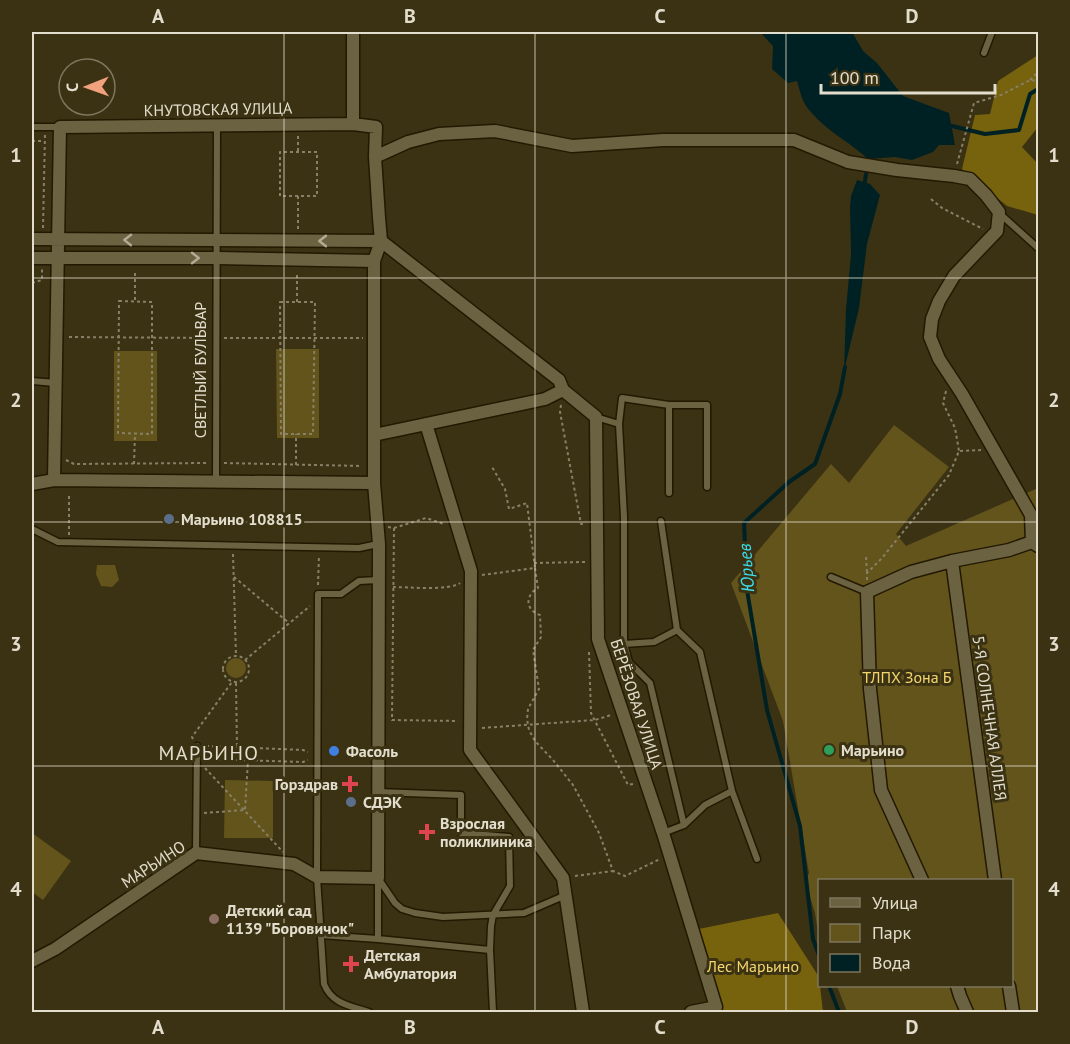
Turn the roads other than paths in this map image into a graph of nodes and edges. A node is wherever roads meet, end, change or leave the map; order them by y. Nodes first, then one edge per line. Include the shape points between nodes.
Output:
1 (353, 32) edge
2 (992, 32) edge
3 (984, 53) dead end
4 (353, 124) junction
5 (217, 126) junction
6 (32, 127) edge
7 (60, 127) junction
8 (375, 157) junction
9 (999, 212) junction
10 (37, 239) edge
11 (57, 239) junction
12 (216, 241) junction
13 (381, 241) junction
14 (1038, 248) edge
15 (37, 258) edge
16 (216, 258) junction
17 (57, 259) junction
18 (374, 261) junction
19 (32, 381) edge
20 (56, 383) junction
21 (562, 390) junction
22 (669, 405) junction
23 (596, 417) junction
24 (426, 424) junction
25 (620, 424) junction
26 (374, 435) junction
27 (54, 480) junction
28 (216, 481) junction
29 (374, 483) junction
30 (32, 484) edge
31 (707, 488) dead end
32 (669, 494) dead end
33 (1035, 514) edge
34 (661, 521) dead end
35 (32, 530) edge
36 (379, 544) junction
37 (1035, 544) edge
38 (952, 561) junction
39 (831, 577) dead end
40 (379, 580) junction
41 (867, 592) junction
42 (677, 630) junction
43 (624, 644) junction
44 (197, 746) road end
45 (732, 790) junction
46 (378, 792) junction
47 (684, 825) junction
48 (663, 833) junction
49 (196, 853) junction
50 (757, 859) dead end
51 (317, 878) junction
52 (378, 878) junction
53 (921, 879) edge
54 (995, 879) edge
55 (567, 895) junction
56 (493, 915) junction
57 (321, 935) junction
58 (378, 939) junction
59 (490, 950) junction
60 (32, 961) edge
61 (957, 987) edge
62 (1009, 987) edge
63 (369, 1012) edge
64 (493, 1012) edge
65 (583, 1012) edge
66 (691, 1012) edge
67 (967, 1012) edge
68 (1013, 1012) edge

1 - 4 street
2 - 3 lane
4 - 5 street, КНУТОВСКАЯ УЛИЦА
4 - 8 street, КНУТОВСКАЯ УЛИЦА via 376,127
5 - 7 street, КНУТОВСКАЯ УЛИЦА
5 - 12 lane, СВЕТЛЫЙ БУЛЬВАР
6 - 7 lane
7 - 11 street
8 - 9 street via 439,134 495,131 572,146 663,140 794,140 848,162 970,179
8 - 13 street
9 - 14 lane
9 - 33 street via 997,231 954,276 939,301 930,337 939,359
10 - 11 street
12 -> 11 street
11 - 17 street
13 -> 12 street
12 - 16 lane, СВЕТЛЫЙ БУЛЬВАР
13 - 18 street
13 - 21 street via 560,380
15 - 17 street
17 -> 16 street
16 - 18 street
16 - 28 lane, СВЕТЛЫЙ БУЛЬВАР
17 - 20 street
18 - 26 street
19 - 20 lane
20 - 27 street
21 - 23 street
21 - 24 street via 545,399
22 - 25 lane via 622,398
22 - 31 lane via 707,405
22 - 32 lane
23 - 25 lane
23 - 48 street, БЕРЁЗОВАЯ УЛИЦА via 598,639
24 - 26 street
24 - 55 street via 471,571 470,750 563,878
25 - 43 lane
26 - 29 street
27 - 28 street
27 - 30 street
28 - 29 street
29 - 36 street
33 - 37 street
34 - 42 lane
35 - 36 lane via 69,543 319,548
36 - 40 street
37 - 38 street
38 - 41 street via 911,572
38 - 54 street, 5-Я СОЛНЕЧНАЯ АЛЛЕЯ
39 - 41 lane
40 - 46 street
40 - 51 lane via 359,581 341,594 318,597
41 - 53 street via 870,689 881,790
42 - 43 lane via 654,642
42 - 45 lane via 700,652
43 - 47 lane via 629,662 650,683
44 - 49 lane
45 - 47 lane via 705,805
45 - 50 lane
46 - 52 street
46 - 56 lane via 460,795 461,833 509,837 510,886
47 - 48 lane
48 - 66 street, БЕРЁЗОВАЯ УЛИЦА via 716,1007
49 - 51 street, МАРЬИНО via 294,864
49 - 60 street, МАРЬИНО via 55,950
51 - 52 street
51 - 57 lane
52 - 56 lane via 402,909 443,917
52 - 58 lane
55 - 56 lane via 524,913
55 - 65 street
56 - 59 lane
57 - 58 lane
57 - 63 lane via 328,993 335,1000
58 - 59 lane
59 - 64 lane
61 - 67 street
62 - 68 street

